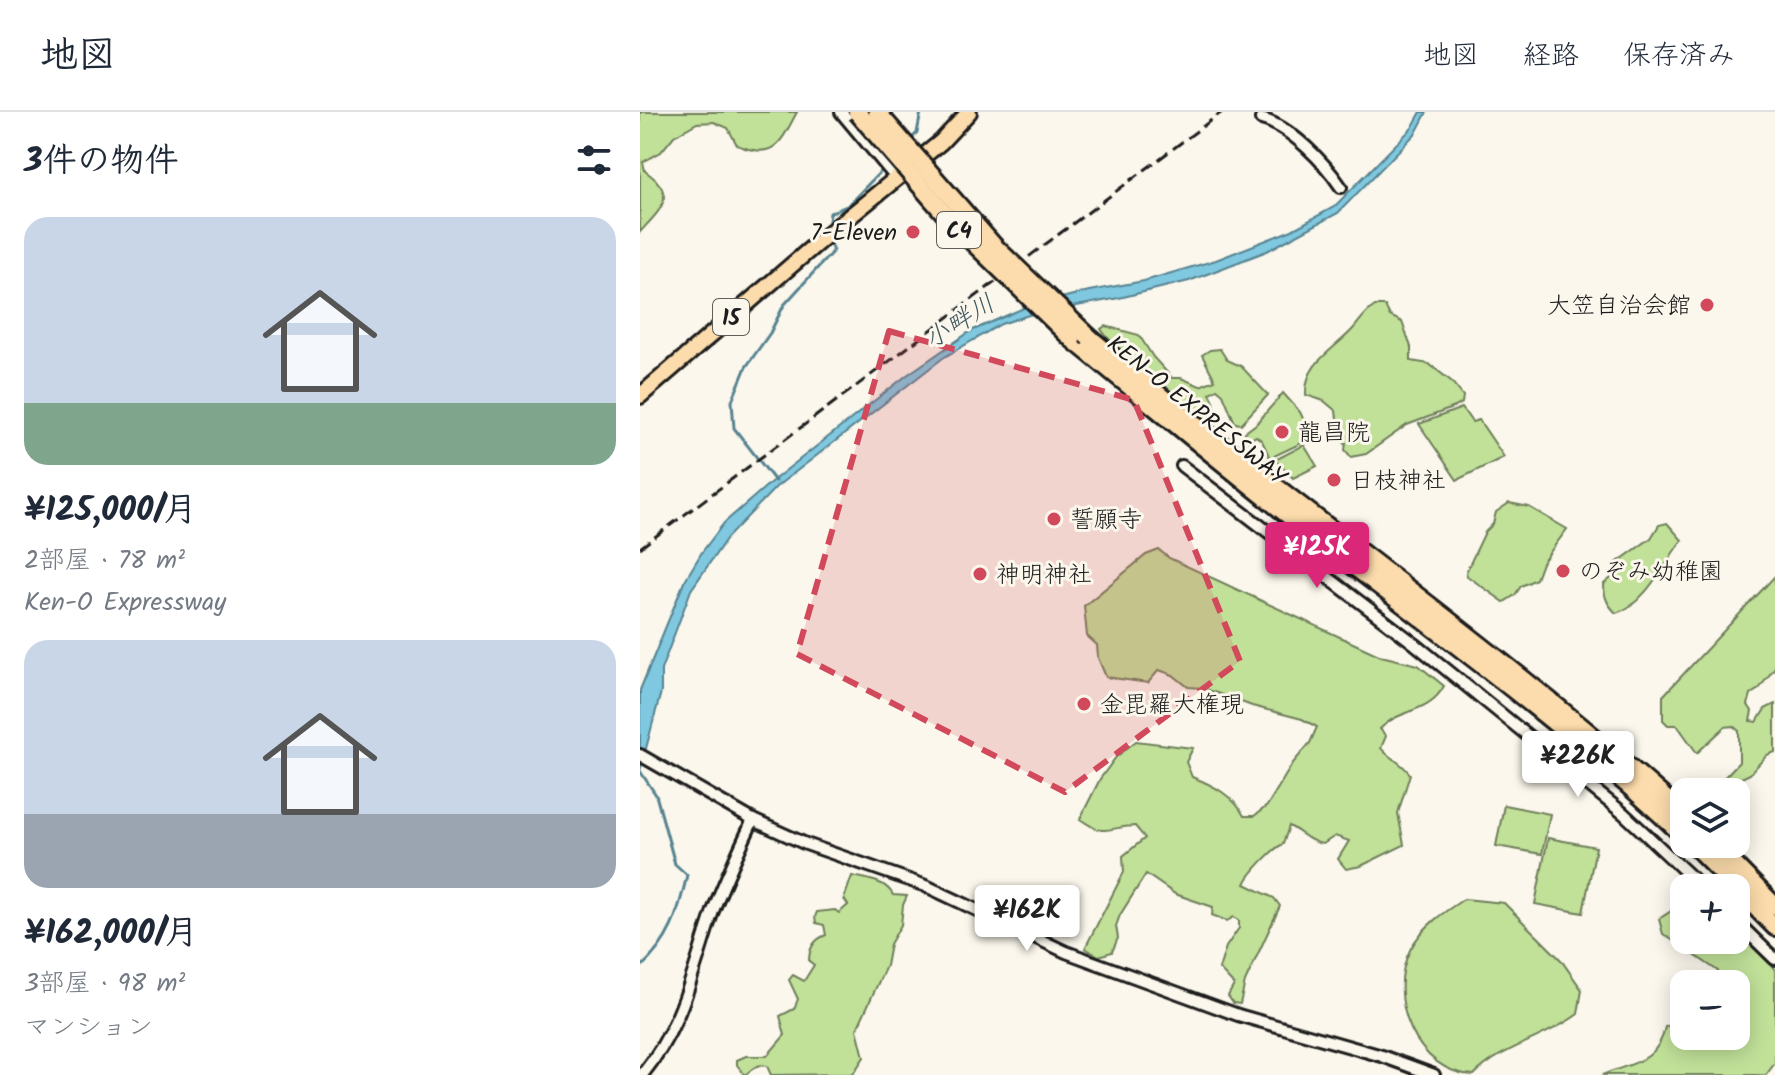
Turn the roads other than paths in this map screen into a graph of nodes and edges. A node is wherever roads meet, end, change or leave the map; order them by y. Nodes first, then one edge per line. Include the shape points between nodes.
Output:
1 (841, 112) edge
2 (857, 112) edge
3 (877, 112) edge
4 (969, 112) edge
5 (1261, 119) dead end
6 (897, 179) junction
7 (1341, 187) dead end
8 (640, 396) edge
9 (1182, 466) dead end
10 (645, 758) edge
11 (1670, 803) edge
12 (753, 820) junction
13 (1670, 823) edge
14 (1707, 858) edge
15 (1728, 858) edge
16 (1688, 874) edge
17 (1775, 906) edge
18 (1775, 927) edge
19 (1750, 935) edge
20 (1775, 959) edge
21 (642, 1075) edge
22 (1434, 1075) edge

1 - 6 street
2 - 13 highway, KEN-O EXPRESSWAY / C4, bridge via 973,244 1072,339 1607,766
3 - 11 highway, KEN-O EXPRESSWAY / C4, bridge via 994,246 1089,337 1542,694
4 - 6 main road, 15
5 - 7 street via 1309,149
6 - 8 main road, 15
9 - 16 street via 1415,644 1623,813
10 - 12 street
12 - 21 street via 714,911 684,1006
12 - 22 street via 864,867 926,886 1091,962 1238,1015
14 - 18 highway
15 - 17 highway
19 - 20 street

